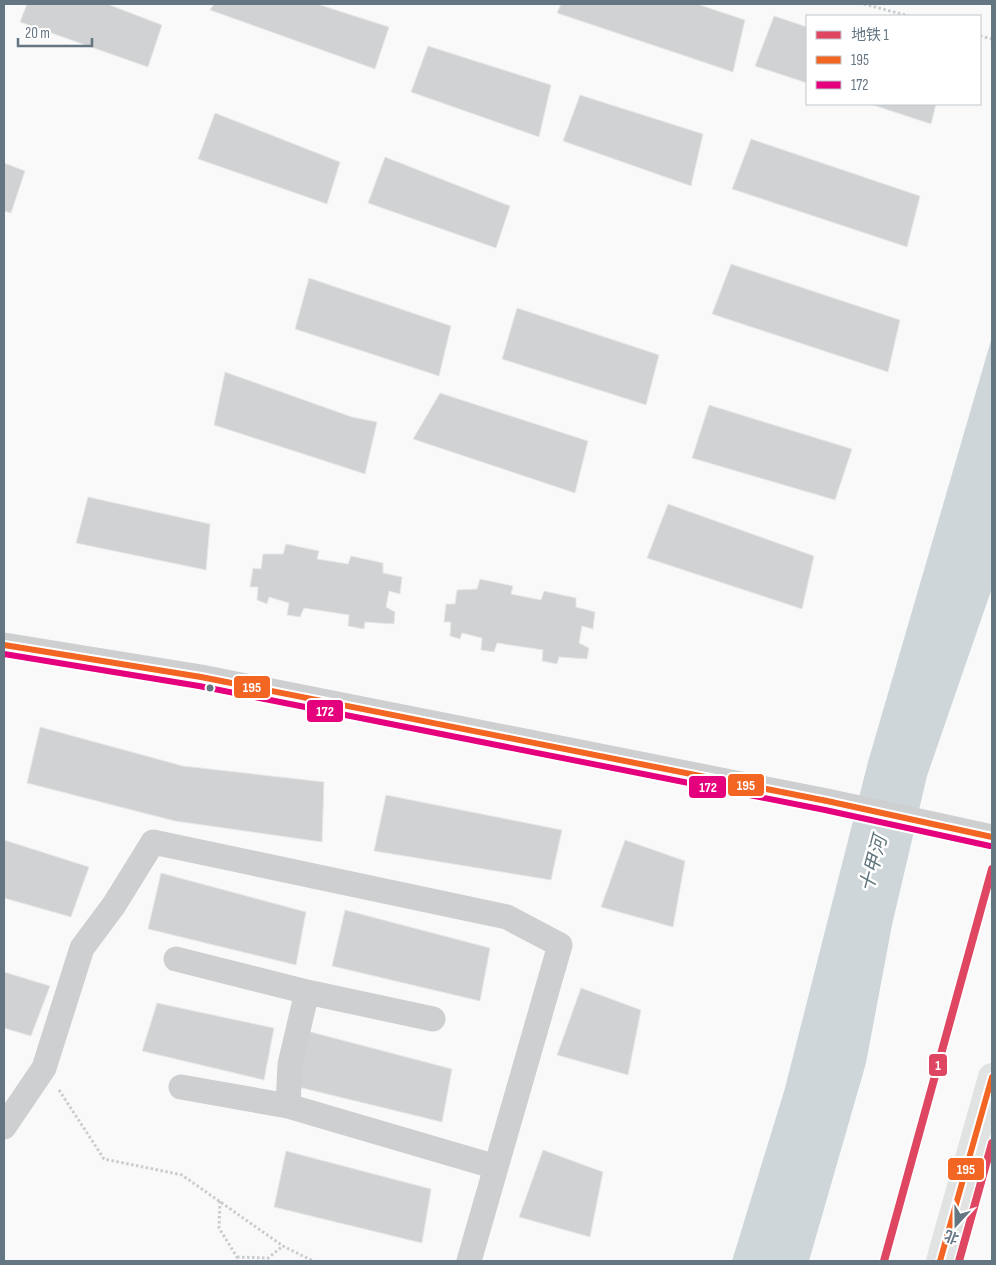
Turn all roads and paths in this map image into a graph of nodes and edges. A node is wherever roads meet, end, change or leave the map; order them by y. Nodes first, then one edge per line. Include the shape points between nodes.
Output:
1 (864, 4) edge
2 (905, 15) edge
3 (4, 645) edge
4 (992, 838) edge
5 (176, 959) dead end
6 (307, 992) junction
7 (432, 1019) dead end
8 (44, 1068) junction
9 (992, 1077) edge
10 (181, 1087) dead end
11 (288, 1106) junction
12 (4, 1127) edge
13 (496, 1167) junction
14 (220, 1201) junction
15 (284, 1246) junction
16 (236, 1259) edge
17 (313, 1261) edge
18 (469, 1261) edge
19 (940, 1261) edge

1 - 2 path
3 - 4 street via 201,677 827,801
5 - 6 street
6 - 7 street
6 - 11 street via 290,1064
8 - 12 street
8 - 13 street via 82,948 114,905 153,842 507,917 560,945
8 - 14 path via 104,1159 182,1174
9 - 19 main road
10 - 11 street
11 - 13 street
13 - 18 street
14 - 15 path
14 - 16 path via 219,1228
15 - 16 path via 268,1258
15 - 17 path

